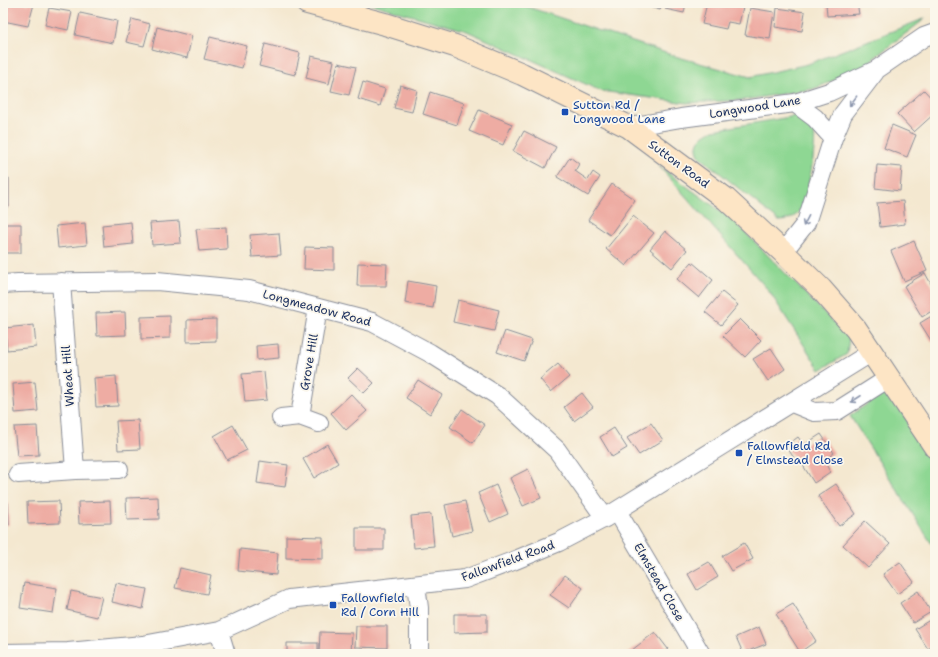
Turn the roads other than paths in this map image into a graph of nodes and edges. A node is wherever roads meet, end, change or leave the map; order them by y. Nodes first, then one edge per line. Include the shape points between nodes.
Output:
1 (307, 3) edge
2 (935, 33) edge
3 (876, 70) junction
4 (795, 103) junction
5 (629, 127) junction
6 (833, 138) junction
7 (783, 252) junction
8 (61, 282) junction
9 (3, 284) edge
10 (318, 308) junction
11 (872, 352) junction
12 (889, 378) junction
13 (792, 403) junction
14 (300, 416) junction
15 (281, 418) dead end
16 (319, 423) dead end
17 (935, 448) edge
18 (119, 469) dead end
19 (75, 470) junction
20 (18, 474) dead end
21 (611, 514) junction
22 (416, 585) junction
23 (219, 631) junction
24 (3, 654) edge
25 (226, 654) edge
26 (420, 654) edge
27 (701, 654) edge

1 - 5 main road, Sutton Road via 455,46 522,74
2 - 3 street, Longwood Lane via 924,37
3 - 4 street, Longwood Lane via 829,92
3 -> 6 street, Longwood Lane via 843,114
4 - 5 street, Longwood Lane
4 - 6 street via 815,118
5 - 7 main road, Sutton Road via 726,199
6 -> 7 street, Longwood Lane via 806,223
7 - 11 main road, Sutton Road via 851,323
8 - 9 street, Longmeadow Road
8 - 10 street, Longmeadow Road via 180,283 249,290
8 - 19 street, Wheat Hill
10 - 14 street, Grove Hill
10 - 21 street, Longmeadow Road via 372,322 430,353 498,396 557,450
11 - 12 main road, Sutton Road
11 - 13 street, Fallowfield Road
12 -> 13 street via 837,412 814,412
12 - 17 main road, Sutton Road
13 - 21 street, Fallowfield Road
14 - 15 street
14 - 16 street
18 - 19 street
19 - 20 street
21 - 22 street, Fallowfield Road via 559,542 465,579
21 - 27 street, Elmstead Close
22 - 23 street, Fallowfield Road via 290,599
22 - 26 street
23 - 24 street, Fallowfield Road via 143,645 68,652
23 - 25 street

